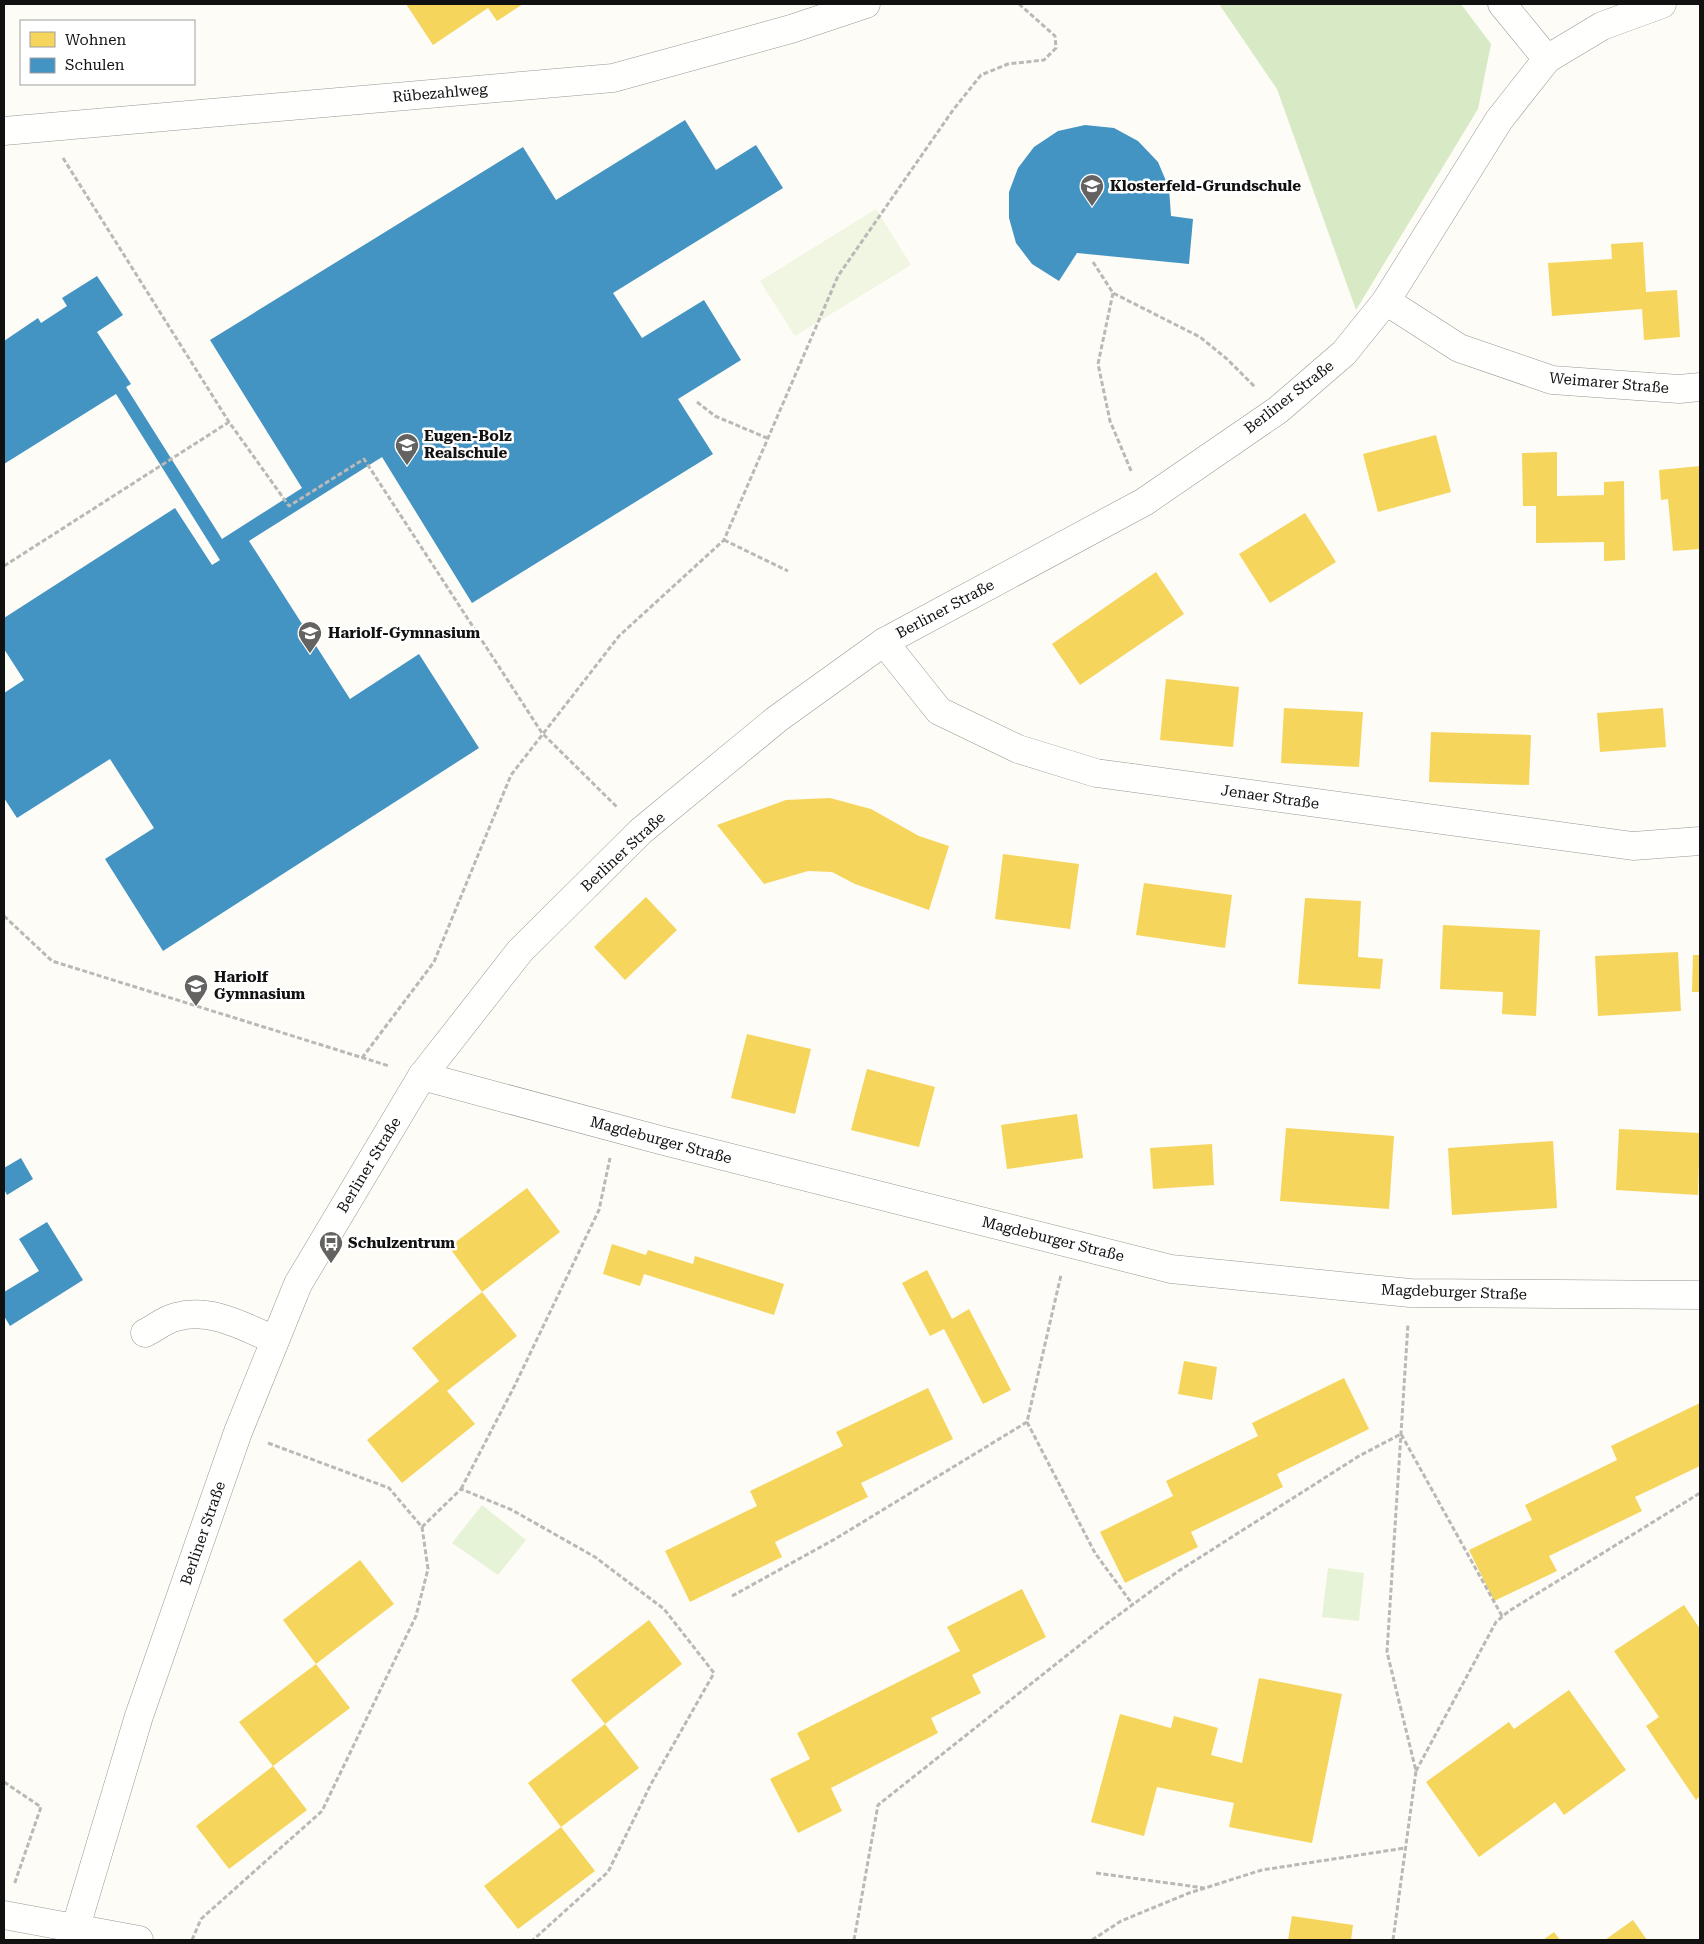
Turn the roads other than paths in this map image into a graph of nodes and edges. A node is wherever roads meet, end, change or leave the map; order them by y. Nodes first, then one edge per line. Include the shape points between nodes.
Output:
1 (866, 4) edge
2 (1502, 4) edge
3 (1662, 4) edge
4 (1547, 59) junction
5 (4, 132) edge
6 (1386, 301) junction
7 (1700, 388) edge
8 (884, 642) junction
9 (1700, 841) edge
10 (422, 1076) junction
11 (1700, 1296) edge
12 (145, 1333) dead end
13 (275, 1340) junction
14 (4, 1915) edge
15 (73, 1934) edge
16 (139, 1940) edge

1 - 5 street, Rübezahlweg via 791,29 613,78
2 - 4 street
3 - 4 street via 1602,26
4 - 6 street, Berliner Straße via 1499,120
6 - 7 street, Weimarer Straße via 1459,348 1552,380
6 - 8 street, Berliner Straße via 1344,353 1278,410 1144,502
8 - 9 street, Jenaer Straße via 939,711 1018,749 1096,773 1634,846
8 - 10 street, Berliner Straße via 777,718 642,831 520,951
10 - 11 street, Magdeburger Straße via 616,1129 1171,1268 1410,1293
10 - 13 street, Berliner Straße via 298,1284
12 - 13 street via 174,1317 200,1313 222,1318
13 - 15 street, Berliner Straße via 238,1432 139,1716
14 - 15 street
15 - 16 street

